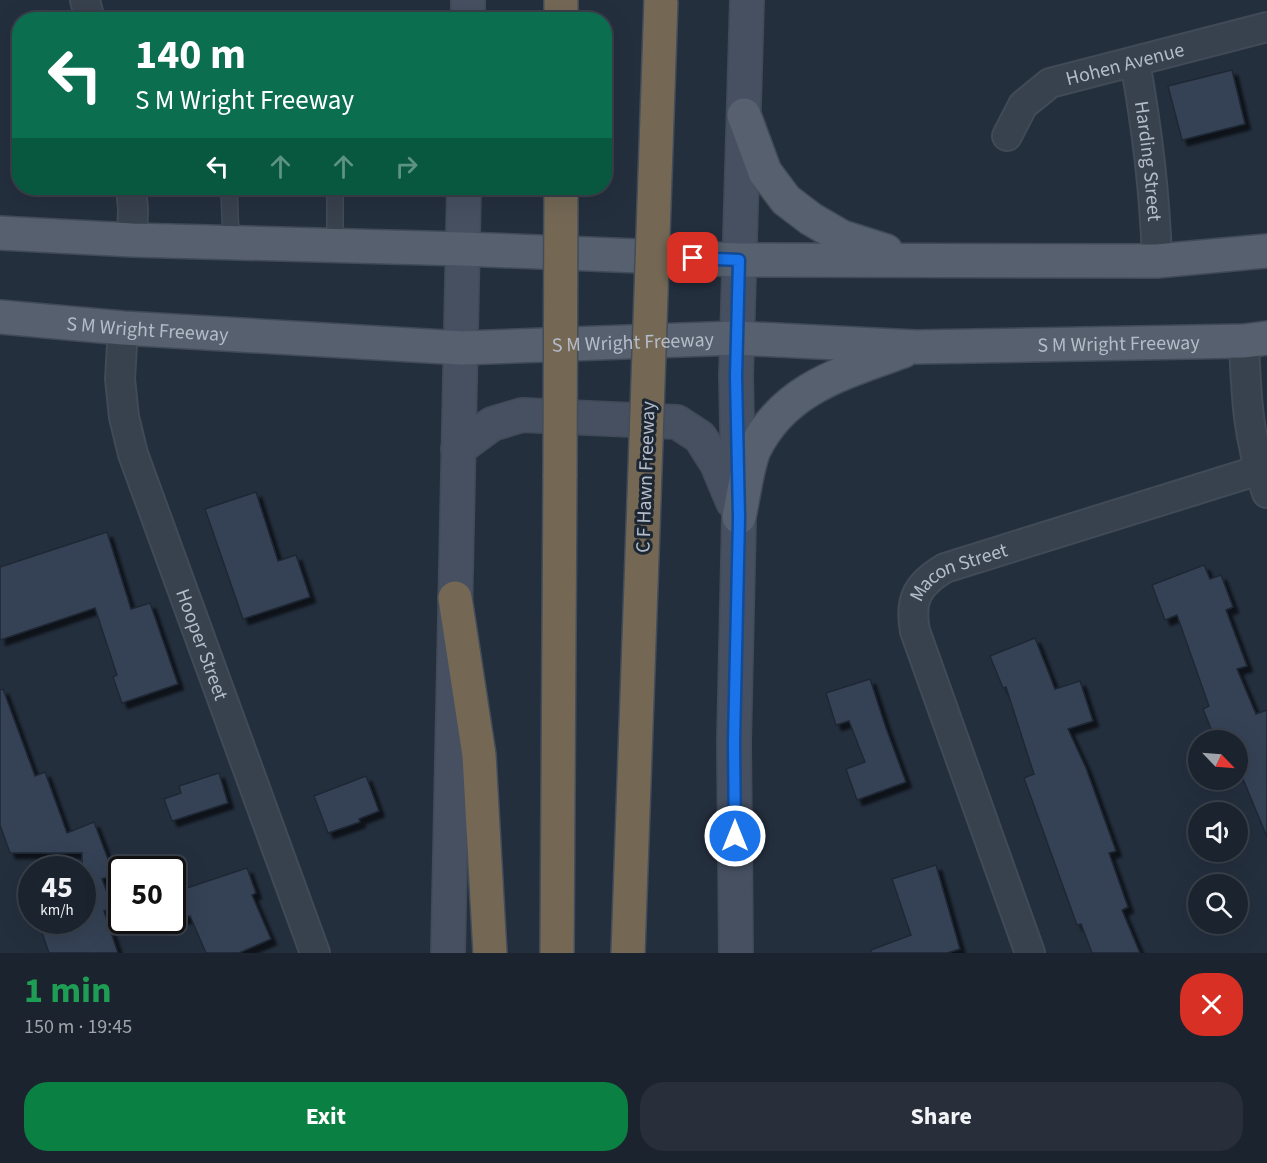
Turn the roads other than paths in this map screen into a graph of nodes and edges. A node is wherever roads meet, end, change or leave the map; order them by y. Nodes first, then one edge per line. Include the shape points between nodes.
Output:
1 (661, 0) edge
2 (747, 0) edge
3 (1267, 27) edge
4 (1135, 62) junction
5 (744, 115) junction
6 (1007, 136) dead end
7 (131, 195) edge
8 (228, 195) edge
9 (335, 195) edge
10 (464, 195) edge
11 (561, 195) edge
12 (0, 232) edge
13 (132, 240) junction
14 (231, 242) junction
15 (335, 245) junction
16 (463, 249) junction
17 (1267, 251) edge
18 (739, 260) junction
19 (919, 261) junction
20 (1157, 261) junction
21 (0, 317) edge
22 (123, 328) junction
23 (736, 338) junction
24 (1256, 339) edge
25 (916, 347) junction
26 (462, 348) junction
27 (458, 449) junction
28 (1264, 476) edge
29 (739, 518) junction
30 (455, 598) junction
31 (315, 953) edge
32 (448, 953) edge
33 (490, 953) edge
34 (557, 953) edge
35 (628, 953) edge
36 (736, 953) edge
37 (1030, 953) edge

1 - 35 highway, C F Hawn Freeway, bridge
2 - 5 main road
3 - 4 street, Hohen Avenue
4 - 6 street, Hohen Avenue via 1050,83 1023,105
4 - 20 street, Harding Street via 1154,192
5 - 18 main road
5 - 19 main road via 765,171 786,200 843,237
7 - 13 street
8 - 14 lane
9 - 15 lane
10 - 16 main road
11 - 34 highway, bridge
12 - 13 main road
13 - 14 main road
14 - 15 main road
15 - 16 main road
16 - 18 main road
16 - 26 main road
17 - 20 main road
18 - 19 main road
18 - 23 main road
19 - 20 main road
21 - 22 main road, S M Wright Freeway
22 - 26 main road, S M Wright Freeway
22 - 31 street, Hooper Street via 120,379 124,417 134,454
23 - 25 main road, S M Wright Freeway
23 - 26 main road, S M Wright Freeway
23 - 29 main road
24 - 25 main road, S M Wright Freeway
24 - 28 street via 1247,403 1253,449
25 - 29 main road via 825,380 789,402 772,420 753,452
26 - 27 main road
27 - 29 main road via 492,424 522,415 677,422 700,437 717,464
27 - 30 main road
28 - 37 street, Macon Street via 945,568 930,577 917,595 912,612 915,631
29 - 36 main road via 734,742
30 - 32 main road
30 - 33 highway via 479,755

